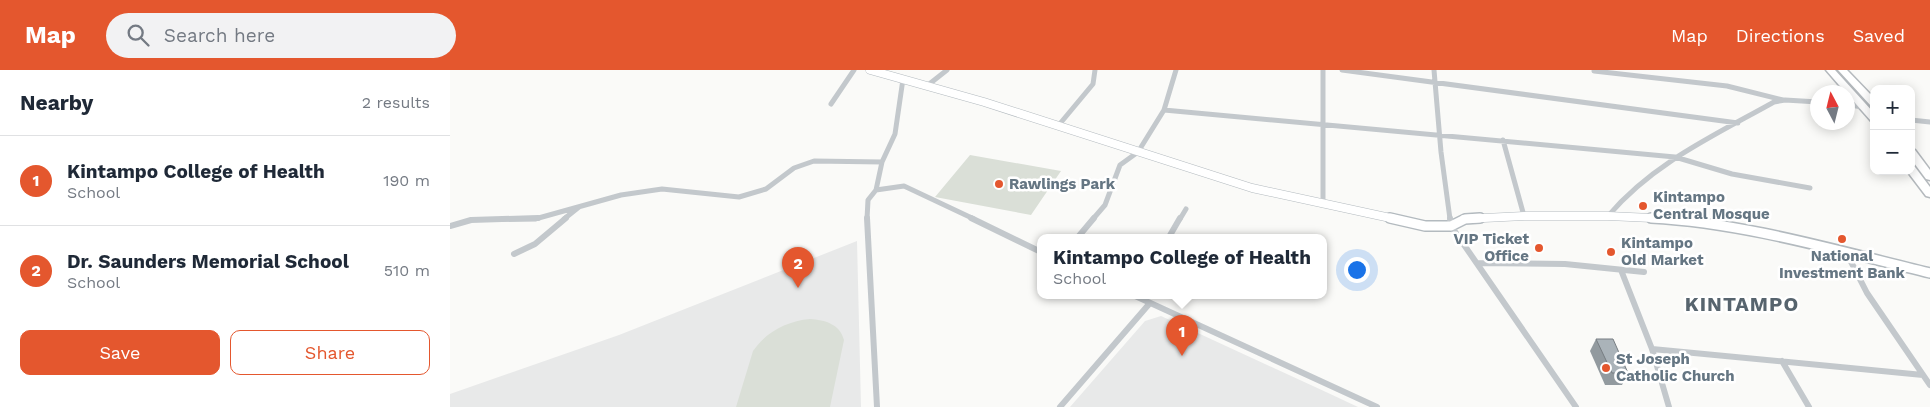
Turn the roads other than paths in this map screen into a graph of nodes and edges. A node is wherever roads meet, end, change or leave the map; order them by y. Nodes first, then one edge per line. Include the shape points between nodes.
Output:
1 (854, 70) edge
2 (870, 70) edge
3 (947, 70) edge
4 (1095, 70) edge
5 (1176, 70) edge
6 (1323, 70) edge
7 (1342, 70) edge
8 (1434, 70) edge
9 (1830, 70) edge
10 (1842, 70) edge
11 (1594, 71) edge
12 (903, 79) junction
13 (1434, 82) junction
14 (928, 85) junction
15 (1785, 100) junction
16 (1810, 102) edge
17 (831, 104) dead end
18 (1855, 105) edge
19 (1869, 105) edge
20 (1164, 110) junction
21 (1915, 120) edge
22 (1930, 122) edge
23 (1738, 123) junction
24 (1322, 125) junction
25 (1058, 126) junction
26 (1439, 135) junction
27 (1503, 140) junction
28 (1138, 152) junction
29 (1675, 157) junction
30 (1915, 157) edge
31 (882, 162) junction
32 (1915, 174) edge
33 (1930, 177) edge
34 (1810, 188) dead end
35 (876, 190) junction
36 (1930, 194) edge
37 (583, 204) junction
38 (1323, 205) junction
39 (1186, 209) dead end
40 (1524, 216) junction
41 (1608, 216) junction
42 (450, 226) edge
43 (1451, 226) junction
44 (1081, 234) edge
45 (1171, 234) edge
46 (1037, 250) edge
47 (1846, 252) junction
48 (514, 254) dead end
49 (1478, 263) junction
50 (1621, 270) junction
51 (1644, 272) dead end
52 (1930, 273) edge
53 (1142, 299) edge
54 (1150, 303) junction
55 (1652, 349) junction
56 (1782, 362) junction
57 (1923, 375) junction
58 (1930, 384) edge
59 (877, 407) edge
60 (1060, 407) edge
61 (1377, 407) edge
62 (1576, 407) edge
63 (1669, 407) edge
64 (1809, 407) edge

1 - 17 street
2 - 12 main road
3 - 14 street
4 - 25 street via 1092,84
5 - 20 street
6 - 24 street
7 - 13 street
8 - 13 street
9 - 19 highway
10 - 19 highway
11 - 15 street via 1727,86
12 - 14 main road
12 - 31 street via 895,134
13 - 23 street
13 - 26 street
14 - 25 main road
15 - 16 street
15 - 23 street via 1774,102
18 - 19 street
20 - 24 street
20 - 28 street
21 - 22 street
23 - 29 street
24 - 26 street
24 - 38 street
25 - 28 main road
26 - 27 street
26 - 43 street
27 - 29 street
27 - 40 street
28 - 38 main road via 1252,188
28 - 44 street via 1120,165 1105,205
29 - 34 street via 1732,174
29 - 41 street via 1621,198
30 - 33 highway
31 - 35 street
31 - 37 street via 814,161 794,168 766,189 739,197 662,189
32 - 36 highway
35 - 46 street via 904,186
35 - 59 street via 868,200 867,221
37 - 42 street via 535,219 471,220
37 - 48 street via 535,244
38 - 43 main road via 1425,226
39 - 45 street
40 - 41 main road
40 - 43 main road via 1465,219
41 - 47 main road via 1684,220
43 - 49 street
47 - 52 main road
47 - 57 street via 1867,293
49 - 50 street via 1529,262
49 - 62 street
50 - 51 street
50 - 55 street
53 - 54 street
54 - 60 street
54 - 61 street
55 - 56 street
55 - 63 street
56 - 57 street
56 - 64 street
57 - 58 street

